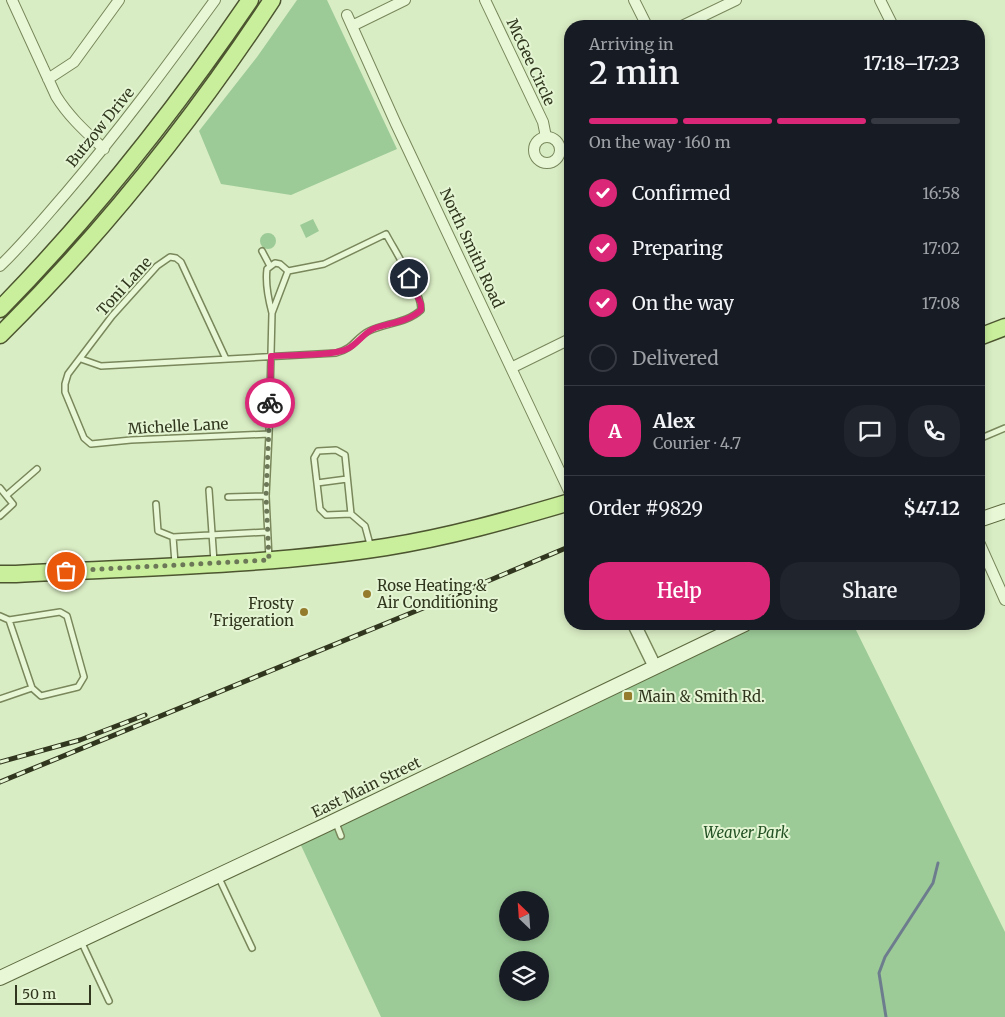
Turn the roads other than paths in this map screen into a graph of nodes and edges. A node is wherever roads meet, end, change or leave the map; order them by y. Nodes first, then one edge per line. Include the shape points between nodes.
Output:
1 (12, 0) edge
2 (118, 0) edge
3 (215, 0) edge
4 (250, 0) edge
5 (272, 0) edge
6 (405, 0) edge
7 (485, 0) edge
8 (634, 0) edge
9 (736, 0) edge
10 (880, 0) edge
11 (347, 16) dead end
12 (644, 20) edge
13 (694, 20) edge
14 (890, 20) edge
15 (352, 26) junction
16 (48, 79) junction
17 (546, 137) dead end
18 (104, 149) junction
19 (262, 251) dead end
20 (0, 266) edge
21 (270, 266) junction
22 (288, 271) junction
23 (0, 309) edge
24 (272, 314) junction
25 (1005, 327) edge
26 (0, 335) edge
27 (985, 335) edge
28 (564, 342) edge
29 (271, 356) junction
30 (226, 359) junction
31 (80, 360) junction
32 (511, 368) junction
33 (1005, 428) edge
34 (269, 434) junction
35 (985, 436) edge
36 (89, 442) joint
37 (37, 468) dead end
38 (347, 479) junction
39 (564, 480) edge
40 (317, 483) junction
41 (0, 488) edge
42 (210, 490) dead end
43 (7, 495) junction
44 (266, 496) junction
45 (228, 497) dead end
46 (156, 504) dead end
47 (564, 504) edge
48 (1005, 511) edge
49 (351, 514) junction
50 (0, 516) edge
51 (985, 518) edge
52 (267, 532) junction
53 (213, 535) junction
54 (173, 537) junction
55 (371, 548) junction
56 (985, 555) edge
57 (269, 560) junction
58 (214, 563) junction
59 (176, 566) junction
60 (0, 574) edge
61 (1005, 600) edge
62 (0, 616) edge
63 (9, 620) junction
64 (637, 630) edge
65 (732, 630) edge
66 (655, 666) junction
67 (32, 688) junction
68 (0, 699) edge
69 (335, 820) junction
70 (341, 836) dead end
71 (218, 876) junction
72 (80, 940) junction
73 (252, 948) dead end
74 (0, 978) edge
75 (109, 1001) dead end

1 - 16 street
2 - 16 street via 74,62
3 - 18 street, Butzow Drive
4 - 23 main road via 170,113 116,180
5 - 26 main road via 163,152 70,262
6 - 15 street
7 - 17 street, McGee Circle via 543,122
8 - 12 street
9 - 13 street
10 - 14 street
11 - 15 street, North Smith Road
15 - 32 street, North Smith Road
16 - 18 street via 65,111
18 - 20 street, Butzow Drive
19 - 21 lane
21 - 22 lane via 280,264
21 - 24 lane via 266,277
22 - 24 lane
22 - 29 lane via 324,264 386,234 417,293 421,310 396,323 375,328 347,350
24 - 29 lane
25 - 27 main road
28 - 32 street
29 - 30 lane
29 - 34 lane
30 - 31 lane via 101,366
30 - 31 lane, Toni Lane via 181,262 170,257 157,266 112,316
31 - 36 lane, Toni Lane via 68,374 65,392 84,438
32 - 39 street, North Smith Road
33 - 35 lane
34 - 36 lane, Michelle Lane
34 - 44 lane
37 - 43 lane
38 - 40 lane
38 - 40 lane via 345,455 336,450 318,451 314,458
38 - 49 lane
40 - 49 lane via 320,508 326,515
41 - 43 lane
42 - 53 lane
43 - 50 lane via 13,504
44 - 45 lane
44 - 52 lane
46 - 54 lane via 158,531
47 - 55 main road via 440,537
48 - 51 main road
49 - 55 lane via 365,526
52 - 53 lane
52 - 57 lane
53 - 54 lane
53 - 58 lane
54 - 59 lane
55 - 57 main road
56 - 61 street
57 - 58 main road
58 - 59 main road
59 - 60 main road
62 - 63 lane
63 - 67 lane
63 - 67 lane via 60,612 68,616 84,677 78,687 41,696
64 - 66 street
65 - 66 main road, East Main Street
66 - 69 main road, East Main Street
67 - 68 lane
69 - 70 lane
69 - 71 main road, East Main Street
71 - 72 main road, East Main Street
71 - 73 lane
72 - 74 main road, East Main Street
72 - 75 lane

